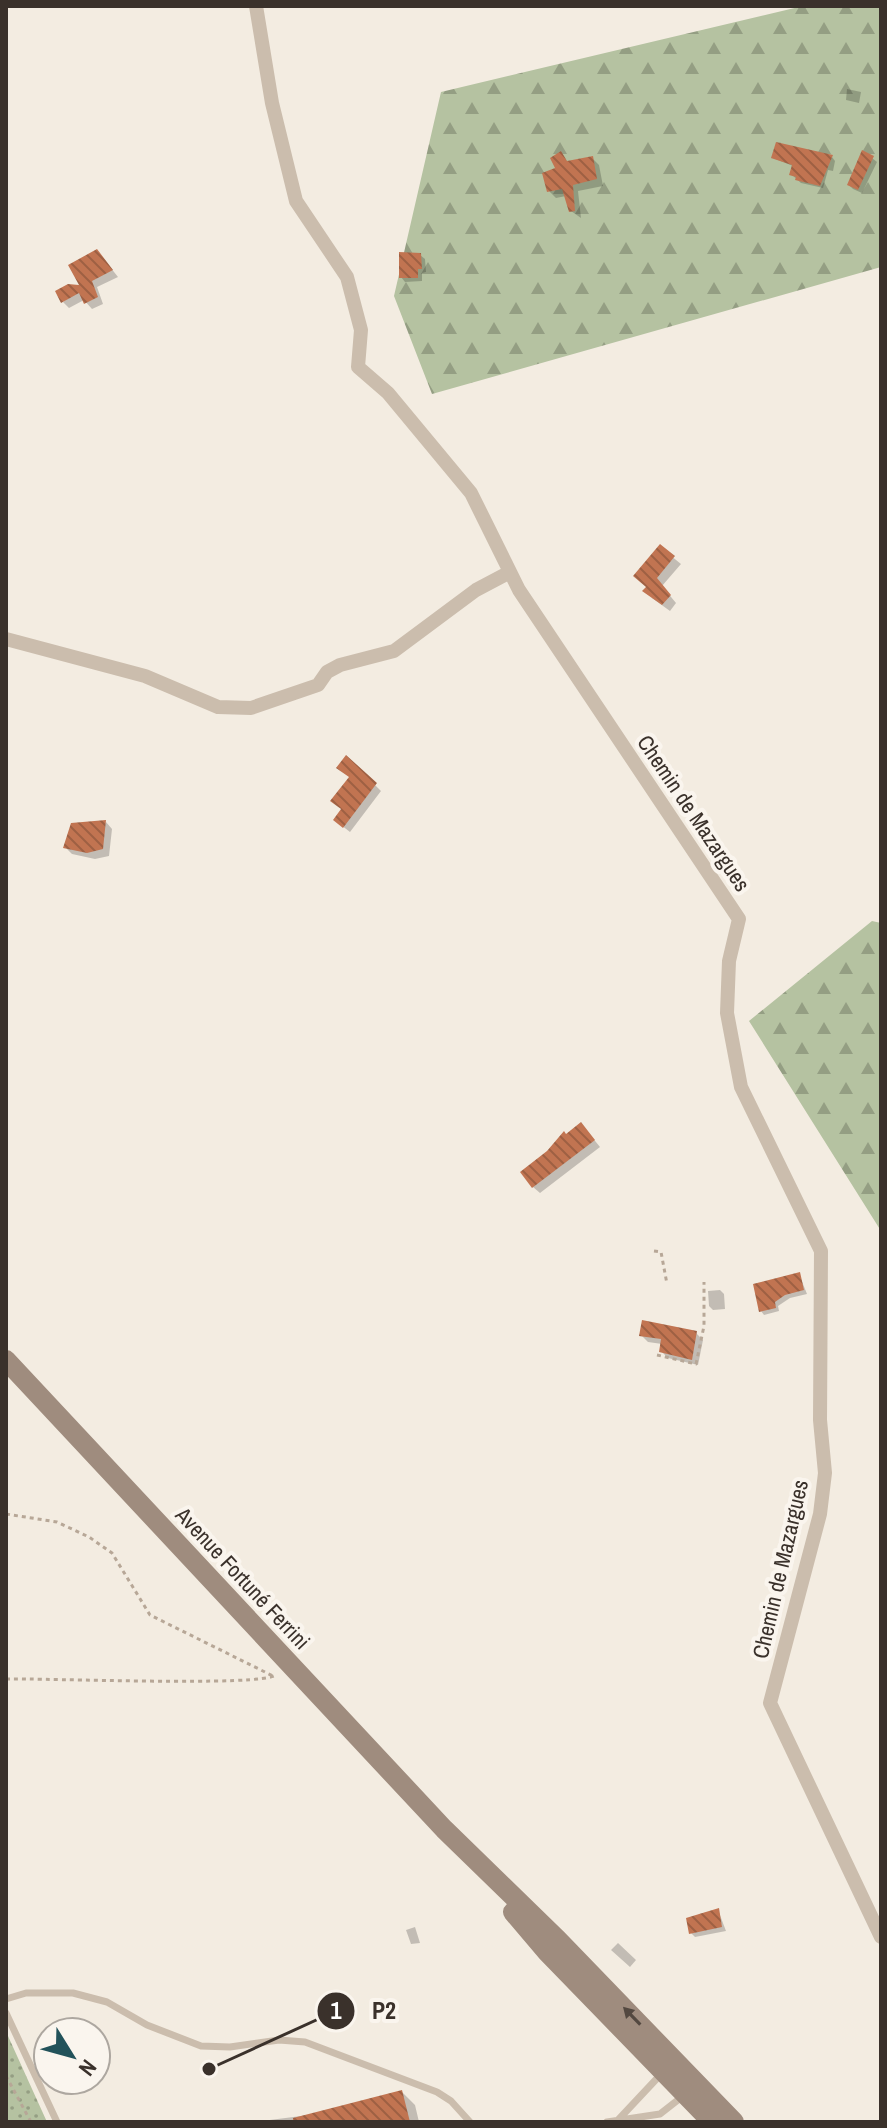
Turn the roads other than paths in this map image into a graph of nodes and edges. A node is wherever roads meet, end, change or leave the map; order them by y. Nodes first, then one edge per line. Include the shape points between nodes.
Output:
1 (256, 6) edge
2 (510, 572) junction
3 (6, 639) edge
4 (6, 1360) edge
5 (444, 1829) junction
6 (881, 1937) edge
7 (6, 1999) edge
8 (6, 2013) edge
9 (663, 2072) junction
10 (686, 2072) junction
11 (685, 2094) junction
12 (618, 2120) junction
13 (57, 2122) edge
14 (470, 2122) edge
15 (607, 2122) edge
16 (712, 2122) edge
17 (734, 2122) edge

1 - 2 street, Chemin de Mazargues via 296,201 347,277 361,330 358,367 388,393 471,493
2 - 3 street via 476,590 394,651 340,665 318,685 251,708 218,707 145,676
2 - 6 street, Chemin de Mazargues via 739,919 729,961 727,1013 741,1087 821,1251 820,1420 825,1473 820,1514 770,1703
4 - 5 main road, Avenue Fortuné Ferrini via 282,1669
5 - 9 main road, Avenue Fortuné Ferrini via 547,1952
10 -> 5 main road, Avenue Fortuné Ferrini
7 - 14 lane via 26,1993 73,1993 107,2002 201,2046 305,2042 437,2092
8 - 13 lane
9 - 10 lane
9 - 11 main road, Avenue Fortuné Ferrini
9 - 12 lane
10 - 11 lane
10 - 17 main road, Avenue Fortuné Ferrini
11 - 12 lane via 660,2114
11 - 16 main road, Avenue Fortuné Ferrini
12 - 15 lane

